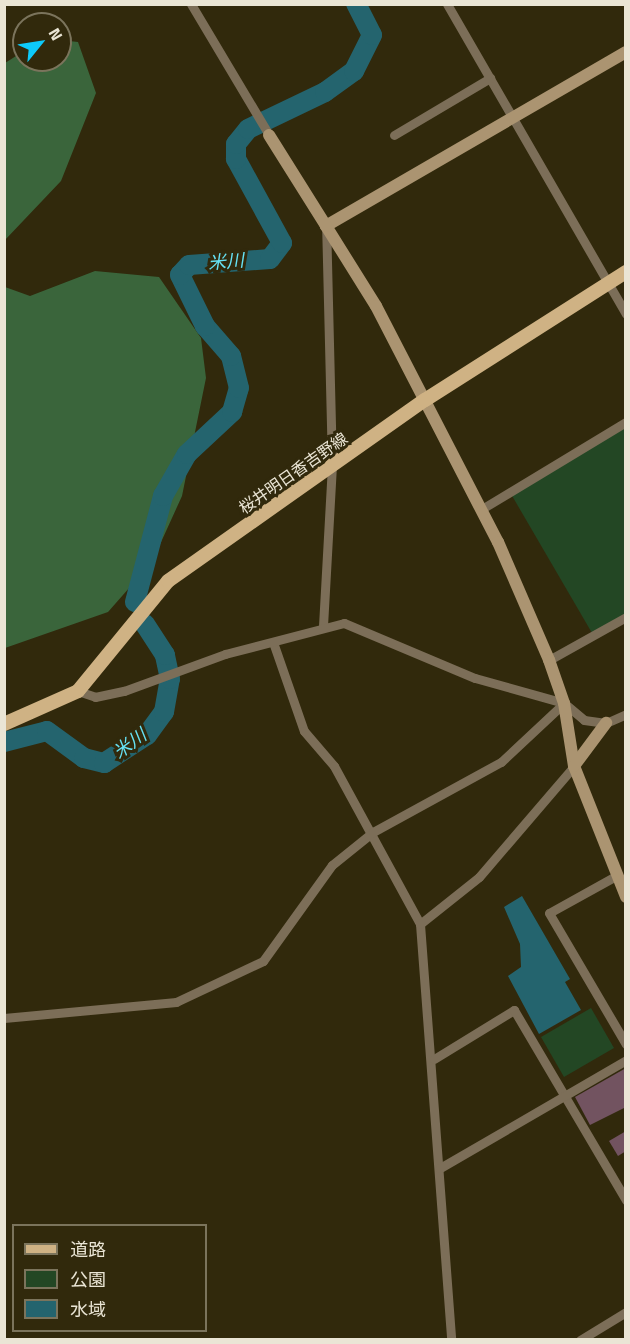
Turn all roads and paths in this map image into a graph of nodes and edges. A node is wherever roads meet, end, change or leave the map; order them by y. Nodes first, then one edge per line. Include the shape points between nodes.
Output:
1 (191, 4) edge
2 (447, 4) edge
3 (626, 52) edge
4 (490, 78) junction
5 (512, 115) junction
6 (269, 135) joint
7 (394, 135) dead end
8 (326, 226) junction
9 (626, 272) edge
10 (607, 284) junction
11 (626, 314) edge
12 (425, 400) junction
13 (626, 422) edge
14 (332, 466) junction
15 (480, 510) junction
16 (626, 617) edge
17 (323, 626) junction
18 (274, 645) junction
19 (549, 660) junction
20 (78, 691) junction
21 (564, 703) junction
22 (624, 718) edge
23 (606, 723) junction
24 (4, 724) edge
25 (574, 766) junction
26 (373, 832) junction
27 (614, 878) junction
28 (626, 897) edge
29 (420, 924) junction
30 (4, 1018) edge
31 (626, 1044) edge
32 (434, 1059) junction
33 (626, 1060) edge
34 (563, 1096) junction
35 (440, 1168) junction
36 (626, 1200) edge
37 (626, 1312) edge
38 (451, 1340) edge
39 (580, 1340) edge

1 - 6 street
2 - 4 street
3 - 5 street
4 - 5 street
4 - 7 street
5 - 8 street
5 - 10 street
6 - 8 street
8 - 12 street
8 - 14 street
9 - 10 main road, 桜井明日香吉野線
10 - 11 street
10 - 12 main road, 桜井明日香吉野線
12 - 14 main road, 桜井明日香吉野線
12 - 15 street
13 - 15 street
14 - 17 street
14 - 20 main road, 桜井明日香吉野線 via 168,581
15 - 19 street
16 - 19 street
17 - 18 street
17 - 21 street via 345,623 475,678
18 - 20 street via 225,654 124,692 95,697
18 - 26 street via 304,731 334,766
19 - 21 street
20 - 24 main road, 桜井明日香吉野線
21 - 23 street via 584,720
21 - 25 street
21 - 26 street via 501,762
22 - 23 street
23 - 25 street
25 - 27 street
25 - 29 street via 479,877
26 - 29 street
26 - 30 street via 332,865 263,961 214,986 176,1002
27 - 28 street
27 - 31 street via 549,913
29 - 32 street
32 - 34 street via 514,1010
32 - 35 street
33 - 34 street
34 - 35 street
34 - 36 street
35 - 38 street
37 - 39 street

